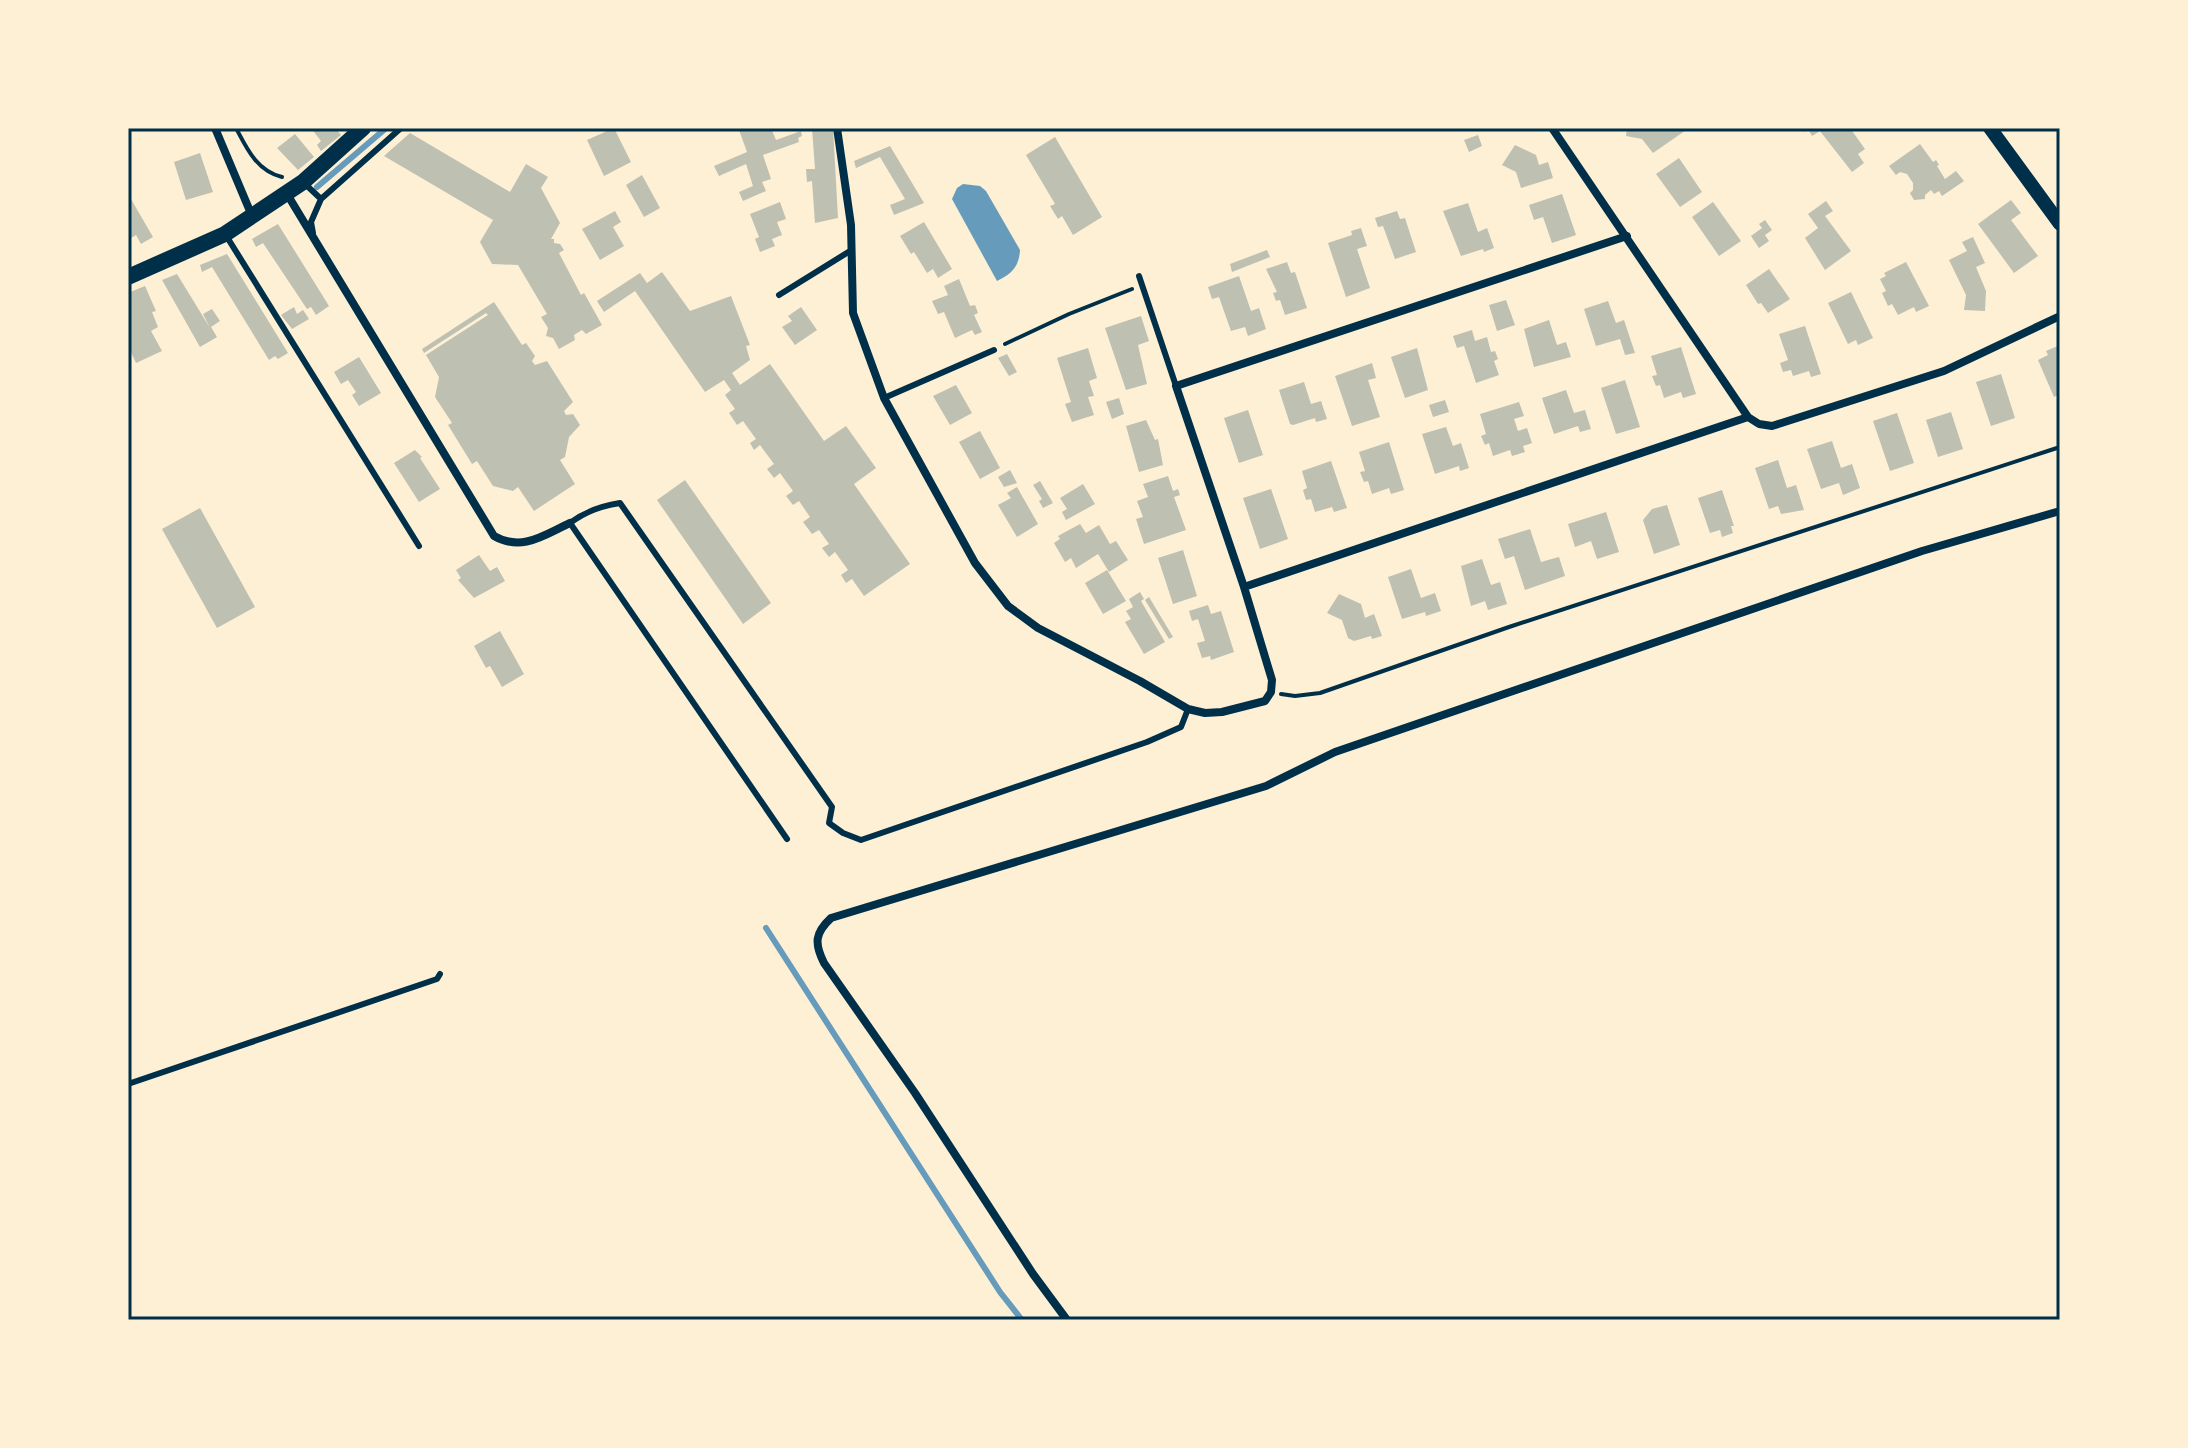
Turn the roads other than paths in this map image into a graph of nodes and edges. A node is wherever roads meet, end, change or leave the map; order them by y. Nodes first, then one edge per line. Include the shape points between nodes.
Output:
1 (215, 128) edge
2 (363, 128) edge
3 (837, 128) edge
4 (1552, 128) edge
5 (1990, 128) edge
6 (397, 129) edge
7 (303, 182) junction
8 (287, 194) junction
9 (321, 199) junction
10 (252, 216) junction
11 (2060, 224) edge
12 (225, 234) junction
13 (1627, 236) junction
14 (313, 241) junction
15 (850, 251) junction
16 (1139, 276) dead end
17 (128, 277) edge
18 (779, 295) dead end
19 (2060, 316) edge
20 (994, 350) road end
21 (1176, 386) junction
22 (884, 398) junction
23 (1748, 417) junction
24 (2060, 511) edge
25 (570, 523) junction
26 (419, 546) dead end
27 (1244, 587) junction
28 (1188, 709) junction
29 (787, 839) dead end
30 (440, 974) dead end
31 (128, 1084) edge
32 (1067, 1320) edge

1 - 10 street
2 - 7 main road
3 - 15 street
4 - 13 street
5 - 11 street
6 - 9 lane
7 - 8 main road
7 - 9 lane
8 - 10 main road
8 - 14 street
9 - 14 lane via 311,222
10 - 12 main road
12 - 17 main road
12 - 26 lane
13 - 21 street
13 - 23 street
14 - 25 street via 494,536 510,545
15 - 18 lane
15 - 22 street via 853,313
16 - 21 lane
19 - 23 street via 1944,371 1772,426
20 - 22 lane
21 - 27 street
22 - 28 street via 975,563 1008,606 1038,628
23 - 27 street
24 - 32 street via 1922,551 1335,752 1266,786 831,918 820,928 817,943 824,963
25 - 28 lane via 601,506 620,503 832,807 829,823 861,840 1147,742 1181,727
25 - 29 lane
27 - 28 street via 1271,692 1265,701 1222,712
30 - 31 lane

